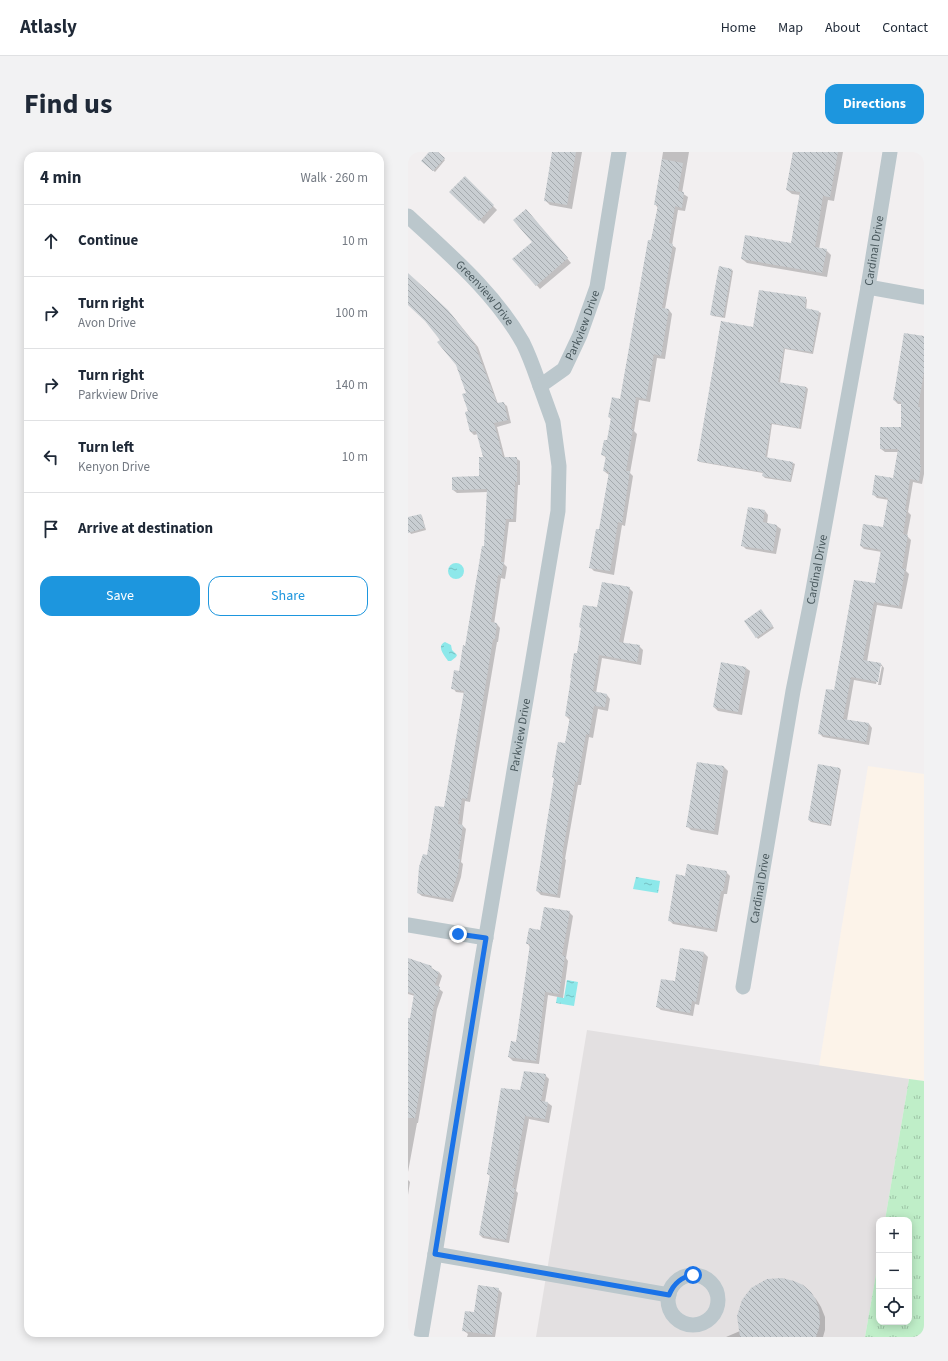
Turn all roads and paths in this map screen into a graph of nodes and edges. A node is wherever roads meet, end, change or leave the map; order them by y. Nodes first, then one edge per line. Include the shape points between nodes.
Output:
1 (620, 152) edge
2 (890, 152) edge
3 (408, 216) edge
4 (868, 287) junction
5 (924, 297) edge
6 (540, 386) junction
7 (408, 925) edge
8 (486, 938) junction
9 (743, 987) dead end
10 (435, 1254) junction
11 (669, 1295) dead end
12 (420, 1337) edge

1 - 6 street, Parkview Drive via 597,287 580,335 564,369
2 - 4 street, Cardinal Drive
3 - 6 street, Greenview Drive via 468,272 502,310 523,344
4 - 5 street
4 - 9 street, Cardinal Drive via 793,691
6 - 8 street, Parkview Drive via 553,422 560,466 558,511
7 - 8 street
8 - 10 street, Parkview Drive
10 - 11 street
10 - 12 street, Parkview Drive

